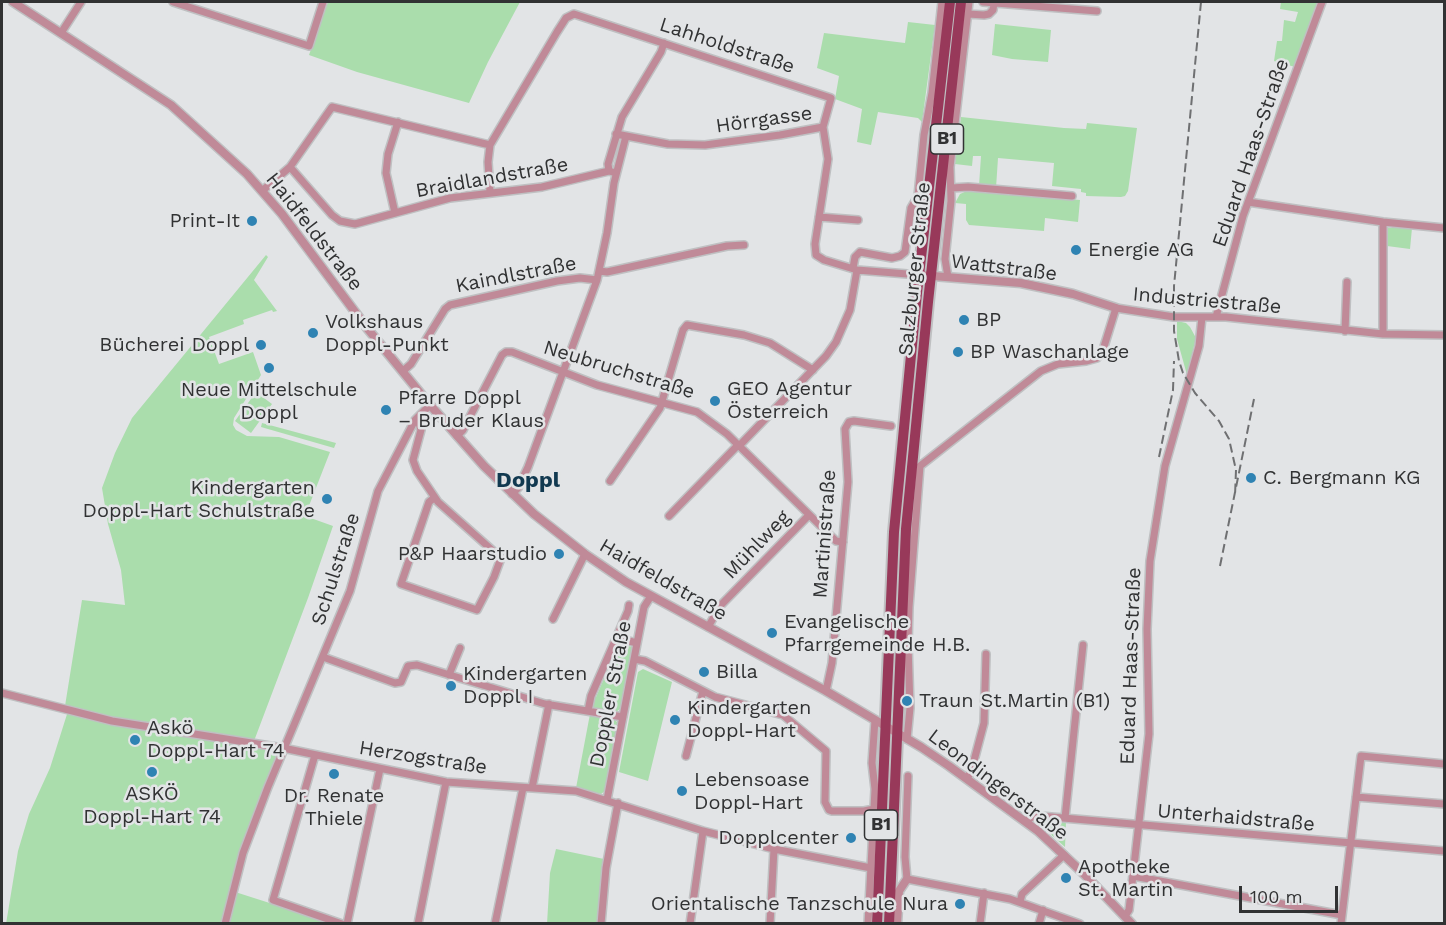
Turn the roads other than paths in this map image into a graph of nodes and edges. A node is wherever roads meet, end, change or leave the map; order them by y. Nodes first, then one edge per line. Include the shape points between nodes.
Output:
1 (12, 2) edge
2 (81, 2) edge
3 (173, 2) edge
4 (323, 2) edge
5 (942, 2) edge
6 (950, 2) edge
7 (961, 2) edge
8 (969, 2) edge
9 (983, 2) edge
10 (994, 2) edge
11 (1322, 2) edge
12 (1097, 12) dead end
13 (968, 14) junction
14 (61, 33) junction
15 (664, 43) junction
16 (398, 122) junction
17 (823, 127) junction
18 (616, 134) junction
19 (626, 136) junction
20 (490, 145) junction
21 (290, 167) junction
22 (612, 172) junction
23 (951, 188) junction
24 (262, 191) junction
25 (490, 192) junction
26 (1072, 196) dead end
27 (1248, 202) junction
28 (395, 213) junction
29 (819, 217) junction
30 (858, 220) dead end
31 (1383, 222) junction
32 (1444, 228) edge
33 (744, 244) dead end
34 (855, 269) junction
35 (600, 271) junction
36 (926, 275) junction
37 (948, 277) junction
38 (597, 280) junction
39 (1347, 282) dead end
40 (1116, 308) junction
41 (1202, 317) junction
42 (1216, 317) junction
43 (1346, 331) junction
44 (1383, 334) junction
45 (1444, 335) edge
46 (813, 370) junction
47 (403, 371) junction
48 (563, 373) junction
49 (662, 402) junction
50 (430, 405) junction
51 (416, 420) junction
52 (891, 426) dead end
53 (457, 436) junction
54 (739, 445) junction
55 (910, 468) junction
56 (610, 481) dead end
57 (512, 494) junction
58 (434, 498) junction
59 (809, 515) junction
60 (669, 516) dead end
61 (843, 542) junction
62 (585, 554) junction
63 (651, 596) junction
64 (629, 605) dead end
65 (553, 619) dead end
66 (708, 627) junction
67 (617, 638) junction
68 (637, 643) junction
69 (1083, 645) dead end
70 (460, 648) dead end
71 (986, 654) dead end
72 (909, 655) junction
73 (323, 657) junction
74 (634, 659) junction
75 (899, 668) junction
76 (448, 675) junction
77 (703, 691) junction
78 (826, 691) junction
79 (2, 693) edge
80 (549, 704) junction
81 (588, 711) junction
82 (623, 717) junction
83 (875, 720) junction
84 (891, 729) junction
85 (907, 739) junction
86 (283, 748) junction
87 (315, 755) junction
88 (686, 756) dead end
89 (1444, 764) edge
90 (380, 769) junction
91 (908, 776) dead end
92 (967, 778) junction
93 (446, 782) junction
94 (523, 788) junction
95 (532, 788) junction
96 (1356, 797) junction
97 (607, 800) junction
98 (618, 803) junction
99 (1444, 804) edge
100 (874, 809) junction
101 (1065, 818) junction
102 (1026, 821) junction
103 (1139, 826) junction
104 (703, 831) junction
105 (1350, 844) junction
106 (774, 849) junction
107 (1444, 851) edge
108 (1064, 855) junction
109 (871, 868) junction
110 (1133, 876) junction
111 (907, 879) junction
112 (984, 893) junction
113 (1020, 902) junction
114 (1043, 910) junction
115 (1342, 915) junction
116 (1125, 916) junction
117 (225, 924) edge
118 (342, 924) edge
119 (347, 924) edge
120 (418, 924) edge
121 (495, 924) edge
122 (601, 924) edge
123 (690, 924) edge
124 (770, 924) edge
125 (868, 924) edge
126 (877, 924) edge
127 (889, 924) edge
128 (897, 924) edge
129 (980, 924) edge
130 (1039, 924) edge
131 (1080, 924) edge
132 (1132, 924) edge
133 (1341, 924) edge

1 - 14 street, Haidfeldstraße
2 - 14 street
3 - 4 street via 309,46
5 - 34 street, Salzburger Straße via 918,196 911,208 904,252 892,258 860,252 855,256
6 - 36 main road, Salzburger Straße / B1
7 - 36 main road, Salzburger Straße / B1
8 - 13 street, Salzburger Straße
9 - 10 street
10 - 12 street
10 - 13 street via 990,14
11 - 27 street, Eduard Haas-Straße
13 - 23 street, Salzburger Straße via 950,167
14 - 24 street, Haidfeldstraße via 171,105
15 - 17 street, Lahholdstraße via 831,98
15 - 18 street
15 - 20 street, Lahholdstraße via 579,14 570,15
16 - 20 street
16 - 21 street via 332,107
16 - 28 street via 386,164
17 - 19 street, Hörrgasse via 705,145 668,144
17 - 29 street, Hörrgasse via 828,159
18 - 19 street, Hörrgasse
18 - 22 street via 608,164
19 - 22 street
20 - 25 street, Lahholdstraße
21 - 24 street
21 - 28 street, Braidlandstraße via 340,221 355,224
22 - 25 street, Braidlandstraße via 542,187
22 - 35 street
23 - 26 street, Salzburger Straße
23 - 37 street, Salzburger Straße via 945,259
24 - 47 street, Haidfeldstraße
25 - 28 street, Braidlandstraße
27 - 31 street
27 - 42 street, Eduard Haas-Straße
29 - 30 street
29 - 34 street, Hörrgasse via 815,244 819,258
31 - 32 street
31 - 44 street
33 - 35 street, Kaindlstraße
34 - 36 street
34 - 46 street via 854,295 844,327
35 - 38 street
36 - 37 street, Wattstraße
36 - 55 main road, Salzburger Straße / B1
37 - 40 street, Wattstraße via 1042,287
38 - 47 street, Kaindlstraße via 557,280 450,305
38 - 48 street
39 - 43 street
40 - 41 street, Industriestraße
40 - 55 street, Industriestraße via 1097,358 1041,371
41 - 42 street, Industriestraße
41 - 103 street, Eduard Haas-Straße via 1199,346 1165,466 1150,561 1149,734
42 - 43 street, Industriestraße
43 - 44 street, Industriestraße
44 - 45 street, Industriestraße
46 - 49 street via 770,343 689,324 683,330
46 - 54 street
47 - 50 street, Haidfeldstraße
48 - 49 street, Neubruchstraße
48 - 53 street, Neubruchstraße via 512,352 504,353
48 - 57 street via 528,467
49 - 54 street, Neubruchstraße via 697,412
49 - 56 street
50 - 51 street, Schulstraße
50 - 53 street, Haidfeldstraße
51 - 58 street via 421,430 413,463
51 - 73 street, Schulstraße via 378,491 356,575
52 - 61 street, Martinistraße via 854,421 847,425
53 - 57 street, Haidfeldstraße
54 - 59 street, Neubruchstraße
54 - 60 street
55 - 72 street
55 - 75 main road, B1
55 - 84 main road, B1 via 894,542
57 - 62 street, Haidfeldstraße
58 - 58 street via 501,558 477,610 401,584 429,502
59 - 61 street, Neubruchstraße via 836,541
59 - 66 street, Mühlweg via 721,605
61 - 78 street, Martinistraße via 831,677
62 - 63 street, Haidfeldstraße
62 - 65 street
63 - 66 street, Haidfeldstraße
63 - 68 street, Doppler Straße via 644,607
64 - 67 street
66 - 78 street, Haidfeldstraße
67 - 68 street
67 - 81 street
68 - 74 street, Doppler Straße
69 - 101 street
70 - 76 street
71 - 92 street via 984,723
72 - 75 street
72 - 85 street
73 - 76 street via 395,683 401,682 411,665
73 - 86 street, Schulstraße
74 - 77 street
74 - 82 street, Doppler Straße
75 - 84 main road, B1
76 - 80 street
77 - 88 street
77 - 100 street via 783,715 823,747 827,755 825,802 829,810
78 - 83 street, Haidfeldstraße
79 - 86 street, Herzogstraße via 112,722
80 - 81 street
80 - 95 street
81 - 82 street
82 - 97 street, Doppler Straße
83 - 84 street, Haidfeldstraße
83 - 100 street
84 - 85 street, Leondingerstraße
84 - 126 main road, B1
84 - 127 main road, B1
85 - 92 street, Leondingerstraße
86 - 87 street, Herzogstraße
86 - 117 street, Schulstraße via 243,853
87 - 90 street, Herzogstraße
87 - 118 street via 273,900
89 - 96 street via 1361,756
90 - 93 street, Herzogstraße
90 - 119 street
91 - 111 street
92 - 102 street, Leondingerstraße
93 - 94 street, Herzogstraße
93 - 120 street
94 - 95 street, Herzogstraße
94 - 121 street
95 - 97 street, Herzogstraße via 576,791
96 - 99 street
96 - 105 street
97 - 98 street, Herzogstraße
98 - 104 street, Herzogstraße
98 - 122 street
100 - 109 street
101 - 102 street, Unterhaidstraße via 1036,816
101 - 103 street, Unterhaidstraße
102 - 108 street, Leondingerstraße
103 - 105 street, Unterhaidstraße
103 - 110 street, Eduard Haas-Straße
104 - 106 street, Herzogstraße
104 - 123 street
105 - 107 street, Unterhaidstraße
105 - 115 street
106 - 109 street, Herzogstraße
106 - 124 street
108 - 113 street via 1022,894
108 - 116 street, Leondingerstraße
109 - 125 street
110 - 115 street
110 - 116 street, Eduard Haas-Straße via 1130,910
111 - 112 street
111 - 128 street via 899,891
112 - 113 street
112 - 129 street
113 - 114 street
114 - 130 street
114 - 131 street
115 - 133 street
116 - 132 street, Leondingerstraße

